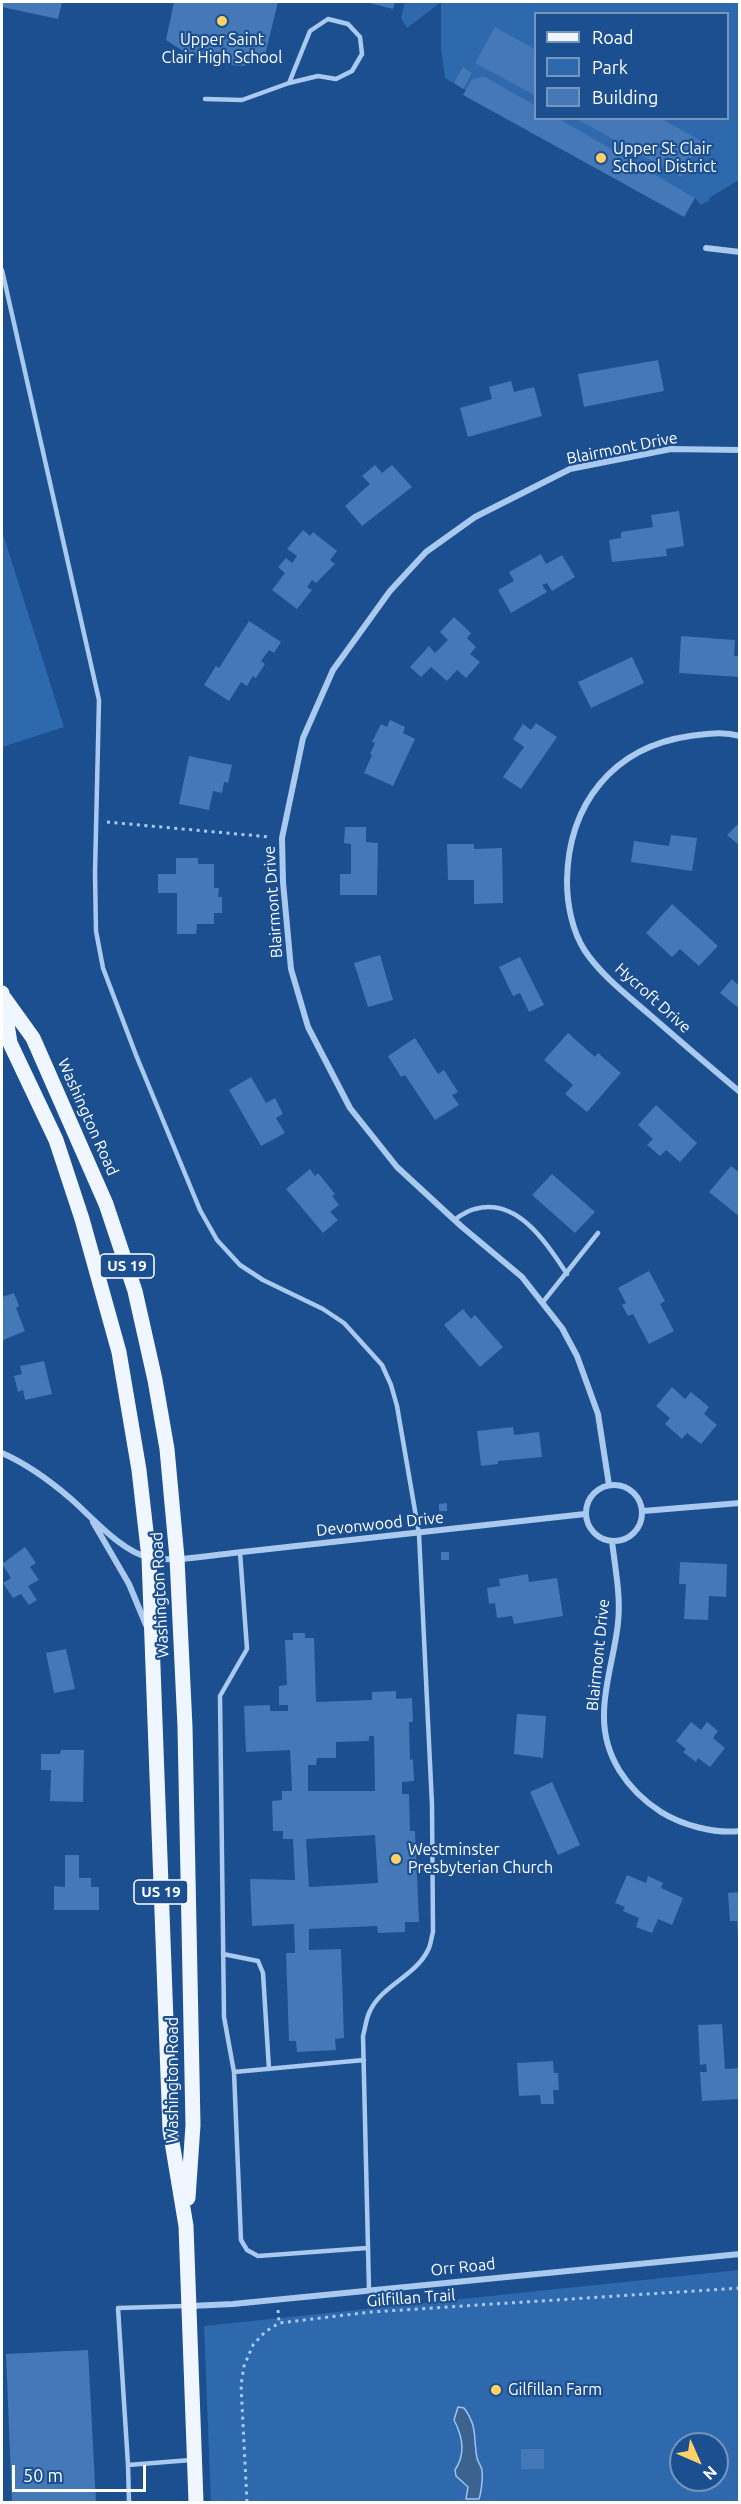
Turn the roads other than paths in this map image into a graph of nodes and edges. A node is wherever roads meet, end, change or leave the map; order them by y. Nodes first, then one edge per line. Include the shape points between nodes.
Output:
1 (289, 83) junction
2 (205, 99) dead end
3 (706, 248) dead end
4 (740, 252) edge
5 (2, 270) edge
6 (740, 450) edge
7 (740, 736) edge
8 (2, 994) edge
9 (740, 1092) edge
10 (454, 1220) junction
11 (598, 1233) dead end
12 (567, 1274) junction
13 (543, 1302) junction
14 (2, 1452) edge
15 (609, 1485) junction
16 (740, 1503) edge
17 (642, 1511) junction
18 (88, 1514) junction
19 (585, 1514) junction
20 (419, 1534) junction
21 (612, 1541) junction
22 (240, 1552) junction
23 (148, 1557) junction
24 (177, 1558) junction
25 (152, 1640) junction
26 (740, 1831) edge
27 (223, 1954) junction
28 (364, 2060) junction
29 (269, 2069) junction
30 (234, 2072) junction
31 (186, 2226) junction
32 (367, 2248) junction
33 (740, 2254) edge
34 (369, 2290) junction
35 (189, 2306) junction
36 (195, 2460) junction
37 (128, 2465) junction
38 (129, 2502) edge
39 (196, 2502) edge

1 - 1 lane via 318,76 336,79 352,71 362,54 360,36 348,24 328,19 310,31
1 - 2 lane via 242,99
3 - 4 street
5 - 20 lane via 99,700 95,873 96,931 103,968 195,1199 217,1240 248,1270 344,1323 382,1365 397,1406
6 - 10 street, Blairmont Drive via 671,449 570,469 475,517 426,552 390,591 333,670 303,738 282,838 291,969 308,1027 350,1108 397,1167
7 - 9 street, Hycroft Drive via 723,732 676,738 648,746 624,760 600,783 578,818 567,864 567,897 584,950 612,982
8 - 23 main road, Washington Road / US 19 via 10,1043 54,1134 80,1210 119,1352 139,1470
8 - 24 main road, Washington Road / US 19 via 33,1038 65,1108 106,1204 135,1291 167,1449
10 - 12 lane via 474,1209 485,1208 521,1218 547,1244
10 - 13 street, Blairmont Drive via 522,1277
11 - 12 lane
12 - 13 lane
13 - 15 street, Blairmont Drive via 578,1356 589,1386 598,1414
14 - 18 street via 51,1482
15 - 17 street via 628,1488
15 - 19 street via 595,1492
16 - 17 street
17 - 21 street via 637,1530
18 - 23 street via 117,1540
18 - 25 street via 129,1584
19 - 20 street, Devonwood Drive
19 - 21 street via 597,1535
20 - 22 street, Devonwood Drive
20 - 28 lane via 432,1805 433,1932 429,1950 417,1966 387,1989 368,2014 363,2036
21 - 26 street, Blairmont Drive via 618,1622 604,1713 606,1738 615,1764 648,1804 676,1821 728,1833
22 - 24 street, Devonwood Drive
22 - 27 lane via 247,1649 220,1696
23 - 24 street, Devonwood Drive
23 - 25 main road, Washington Road / US 19
24 - 31 main road, Washington Road / US 19 via 193,2125
25 - 31 main road, Washington Road / US 19 via 170,2130
27 - 29 lane via 258,1961 263,1972
27 - 30 lane via 224,2017
28 - 29 lane
28 - 32 lane
29 - 30 lane
30 - 32 lane via 241,2240 247,2250 258,2256
31 - 35 main road, Washington Road / US 19
32 - 34 lane
33 - 34 street, Orr Road
34 - 35 street, Orr Road
35 - 36 main road, Washington Road / US 19
35 - 37 lane via 118,2308
36 - 37 lane
36 - 39 main road, Washington Road / US 19
37 - 38 lane

